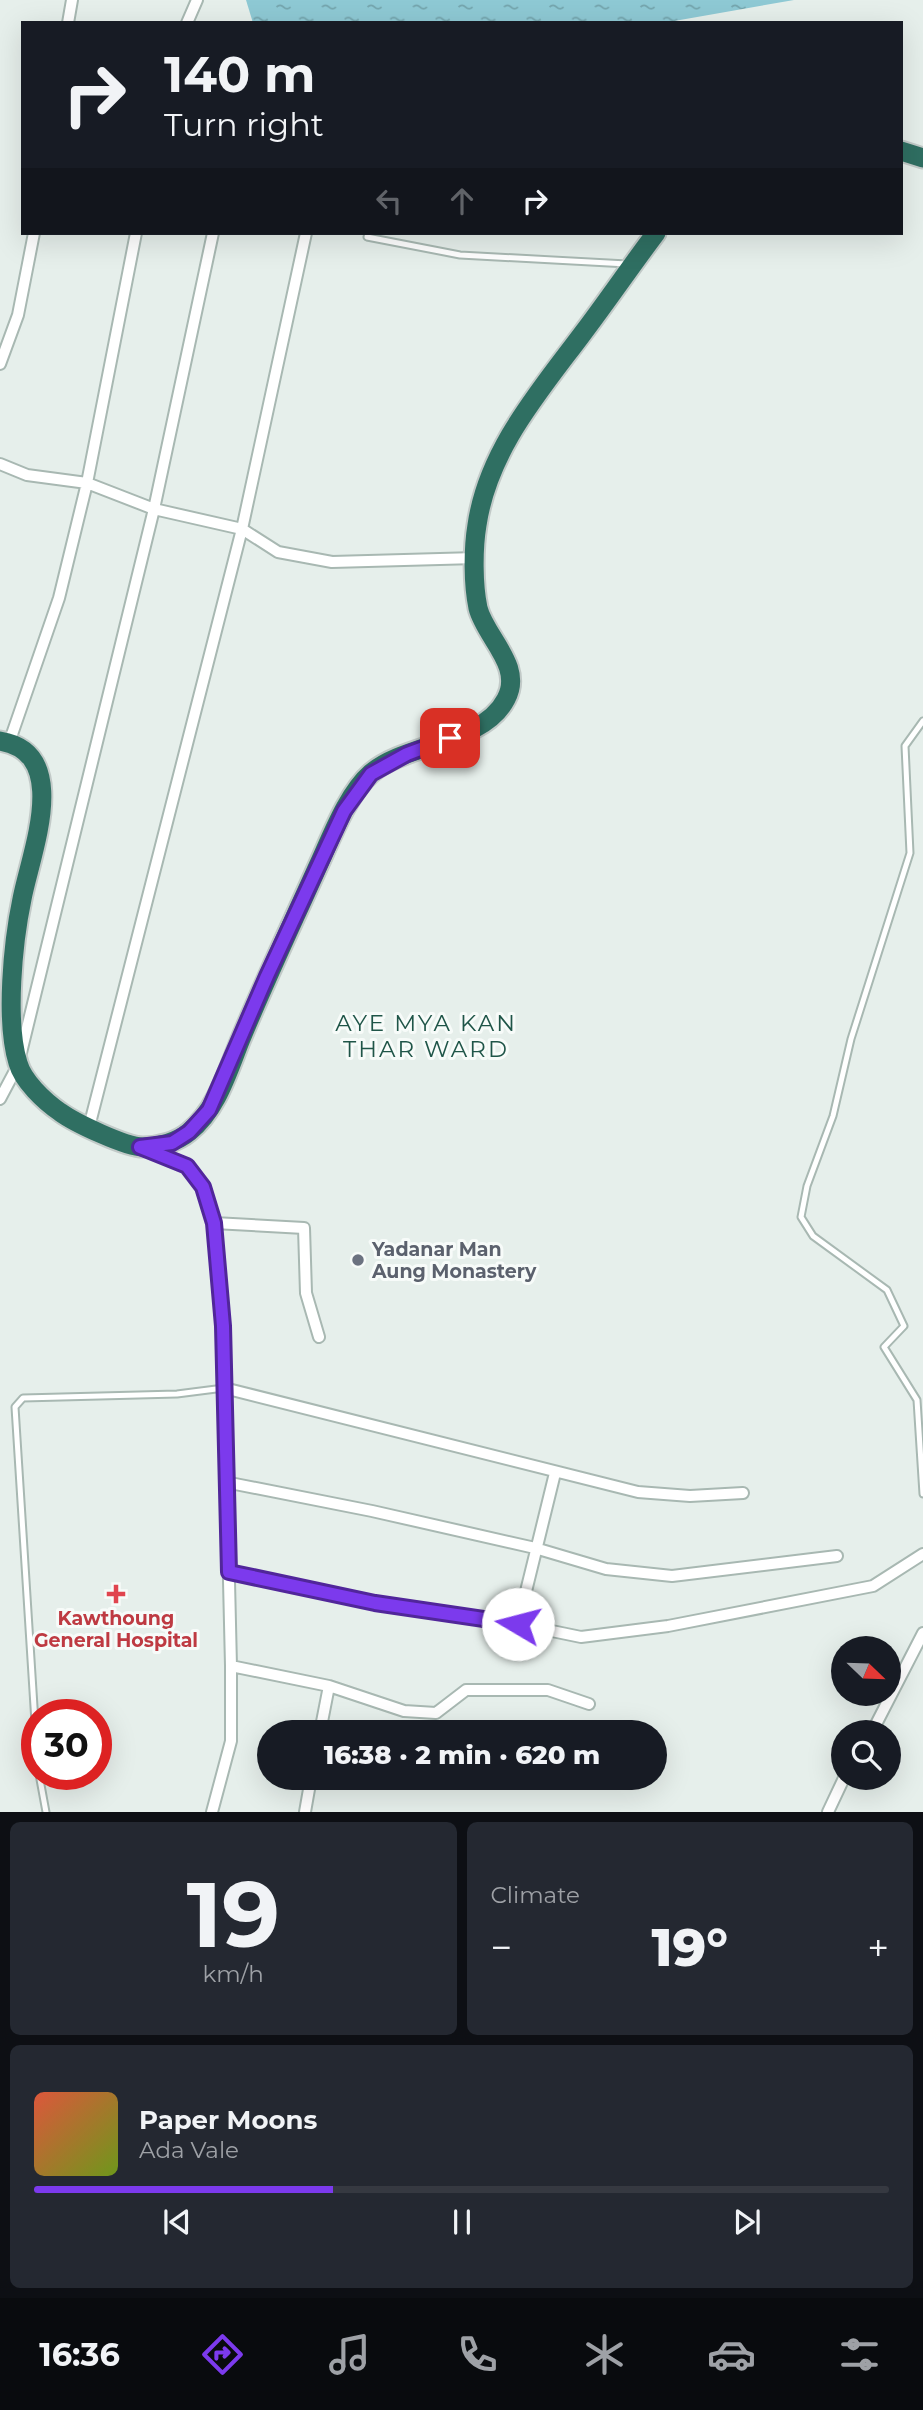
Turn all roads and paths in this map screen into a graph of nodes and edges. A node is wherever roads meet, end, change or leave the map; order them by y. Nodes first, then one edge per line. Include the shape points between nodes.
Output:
1 (72, 0) edge
2 (197, 0) edge
3 (68, 21) edge
4 (188, 21) edge
5 (903, 152) edge
6 (923, 158) edge
7 (34, 235) edge
8 (136, 235) edge
9 (214, 235) edge
10 (306, 235) edge
11 (368, 235) edge
12 (655, 235) edge
13 (633, 264) junction
14 (0, 364) edge
15 (0, 464) edge
16 (87, 483) junction
17 (155, 509) junction
18 (242, 529) junction
19 (476, 558) junction
20 (923, 721) edge
21 (5, 742) edge
22 (18, 1065) junction
23 (0, 1099) edge
24 (89, 1127) junction
25 (140, 1147) junction
26 (214, 1223) junction
27 (319, 1337) dead end
28 (224, 1388) junction
29 (555, 1473) junction
30 (225, 1482) junction
31 (743, 1493) dead end
32 (923, 1493) edge
33 (535, 1548) junction
34 (923, 1554) edge
35 (837, 1556) dead end
36 (229, 1572) junction
37 (518, 1624) junction
38 (923, 1633) edge
39 (231, 1666) junction
40 (329, 1686) junction
41 (34, 1699) edge
42 (589, 1704) dead end
43 (322, 1720) edge
44 (878, 1720) edge
45 (42, 1790) edge
46 (308, 1790) edge
47 (838, 1790) edge
48 (46, 1811) edge
49 (212, 1811) edge
50 (304, 1811) edge
51 (828, 1811) edge

1 - 3 street
2 - 4 street
5 - 6 highway
7 - 14 street via 18,315
8 - 16 street
9 - 17 street
10 - 18 street
11 - 13 lane via 460,254
12 - 13 highway
13 - 19 highway via 514,425 494,465 477,525
15 - 16 street via 27,475
16 - 17 street
16 - 21 street via 59,598
17 - 18 street
17 - 22 street
18 - 19 street via 278,552 332,562
18 - 24 street
19 - 25 highway via 479,610 502,652 510,678 506,699 486,720 371,774 344,811 209,1110 172,1143
20 - 32 lane via 905,746 910,853 801,1217 813,1236 887,1290 904,1326 884,1347 917,1400
21 - 22 highway via 30,757 40,776 43,799 15,951 12,1007
22 - 23 street
22 - 24 highway via 36,1091 62,1114
24 - 25 highway
25 - 26 street via 187,1166 203,1187
26 - 27 street via 304,1228 306,1293
26 - 28 street
28 - 29 street
28 - 30 street
28 - 41 lane via 177,1394 23,1398 15,1407
29 - 31 street via 638,1492 690,1496
29 - 33 street
30 - 33 street
30 - 36 street
33 - 35 street via 606,1569 672,1576
33 - 37 street
34 - 37 street via 873,1586 668,1626 581,1637
36 - 37 street via 375,1603
36 - 39 street
38 - 44 street
39 - 40 street
39 - 49 street via 230,1741
40 - 42 street via 404,1711 436,1713 466,1690 548,1690
40 - 43 street
45 - 48 lane
46 - 50 street
47 - 51 street

